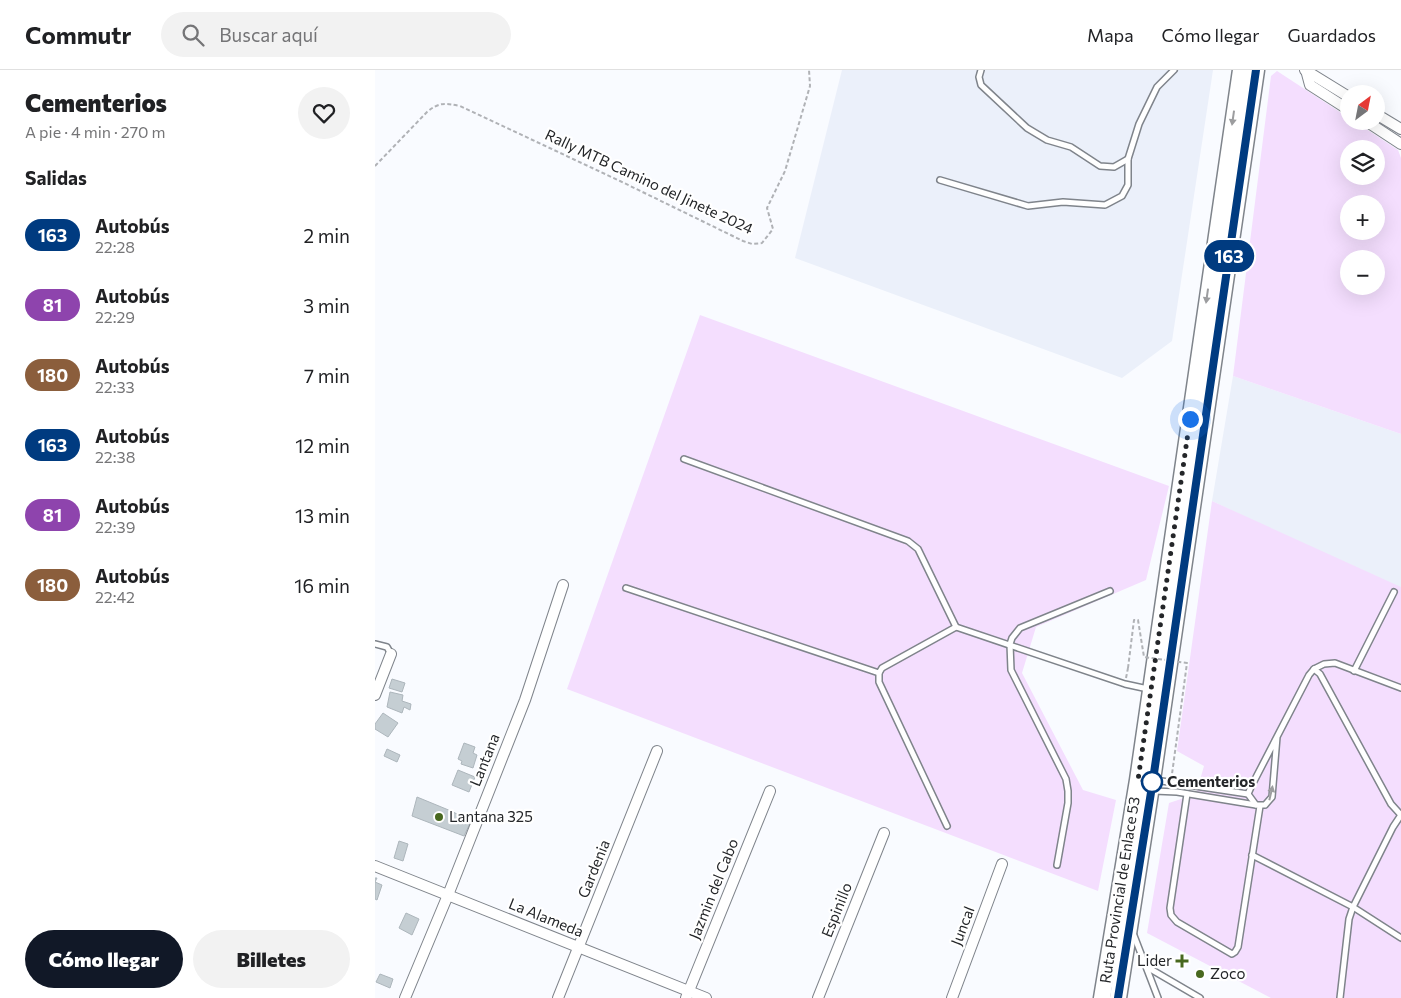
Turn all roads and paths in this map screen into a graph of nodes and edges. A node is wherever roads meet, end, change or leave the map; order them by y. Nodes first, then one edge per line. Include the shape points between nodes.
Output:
1 (809, 70) edge
2 (981, 70) edge
3 (1174, 70) edge
4 (1241, 70) edge
5 (1256, 70) edge
6 (1306, 70) edge
7 (1340, 91) edge
8 (1340, 104) edge
9 (1385, 119) edge
10 (1401, 129) edge
11 (1380, 130) edge
12 (1401, 144) edge
13 (1128, 159) junction
14 (375, 166) edge
15 (940, 180) dead end
16 (684, 459) dead end
17 (563, 585) dead end
18 (626, 588) dead end
19 (1110, 591) dead end
20 (1394, 592) dead end
21 (956, 626) junction
22 (375, 644) edge
23 (1010, 644) junction
24 (391, 654) joint
25 (1128, 668) dead end
26 (1314, 669) junction
27 (1354, 671) junction
28 (879, 673) junction
29 (1401, 688) edge
30 (1150, 690) junction
31 (375, 695) edge
32 (1277, 737) junction
33 (657, 751) dead end
34 (1171, 774) dead end
35 (1152, 785) junction
36 (770, 791) dead end
37 (1187, 794) junction
38 (1248, 794) junction
39 (1258, 805) junction
40 (1401, 815) edge
41 (947, 826) dead end
42 (884, 833) dead end
43 (1252, 855) junction
44 (1002, 864) dead end
45 (1057, 865) dead end
46 (375, 866) edge
47 (448, 895) junction
48 (1353, 908) junction
49 (1130, 922) junction
50 (1401, 938) edge
51 (579, 948) junction
52 (1146, 967) junction
53 (688, 995) edge
54 (405, 998) edge
55 (558, 998) edge
56 (706, 998) edge
57 (818, 998) edge
58 (952, 998) edge
59 (1102, 998) edge
60 (1118, 998) edge
61 (1158, 998) edge
62 (1200, 998) edge
63 (1339, 998) edge

1 - 14 path, Rally MTB Camino del Jinete 2024 via 810,86 785,171 767,208 773,229 762,243 743,241 621,181 447,103 434,106 427,112
2 - 13 lane via 981,86 1027,128 1047,140 1071,147 1100,166 1114,168
3 - 13 lane via 1157,87 1139,124
4 -> 30 main road, Ruta Provincial de Enlace 53
5 - 35 main road, Ruta Provincial de Enlace 53
6 - 7 street
6 - 8 street via 1310,85
9 - 10 street
11 - 12 street
13 - 15 lane via 1128,185 1122,196 1105,205 1063,202 1028,206
16 - 21 lane via 908,541 918,549
17 - 47 street, Lantana via 525,700
18 - 28 lane
19 - 23 lane via 1021,628
20 - 27 lane
21 - 23 lane
21 - 28 lane via 882,668
22 - 24 lane via 387,648
23 - 30 lane
23 - 45 lane via 1011,670 1066,779 1068,803
24 - 31 street
25 - 34 path, bridge via 1134,620 1138,620 1144,657 1187,663
26 - 27 lane via 1335,663
26 - 32 lane
26 - 40 lane via 1320,674 1391,804
27 - 29 lane
28 - 41 lane via 879,682
30 - 59 main road, Ruta Provincial de Enlace 53
32 - 38 lane
39 -> 32 lane via 1265,805 1272,797
33 - 51 street, Gardenia
35 - 37 lane
35 - 38 lane
35 - 49 main road, Ruta Provincial de Enlace 53
36 - 53 street, Jazmin del Cabo
37 - 39 lane
37 - 43 lane via 1171,915 1177,922 1232,954 1238,947
38 - 39 lane
39 - 43 lane
40 - 48 lane
42 - 57 street, Espinillo
43 - 48 lane
44 - 58 street, Juncal
46 - 47 street, La Alameda
47 - 51 street, La Alameda
47 - 54 street, Lantana
48 - 50 lane
48 - 63 lane
49 - 52 lane
49 - 60 main road, Ruta Provincial de Enlace 53
51 - 53 street, La Alameda
51 - 55 street, Gardenia
52 - 61 lane
52 - 62 lane
53 - 56 street, La Alameda

